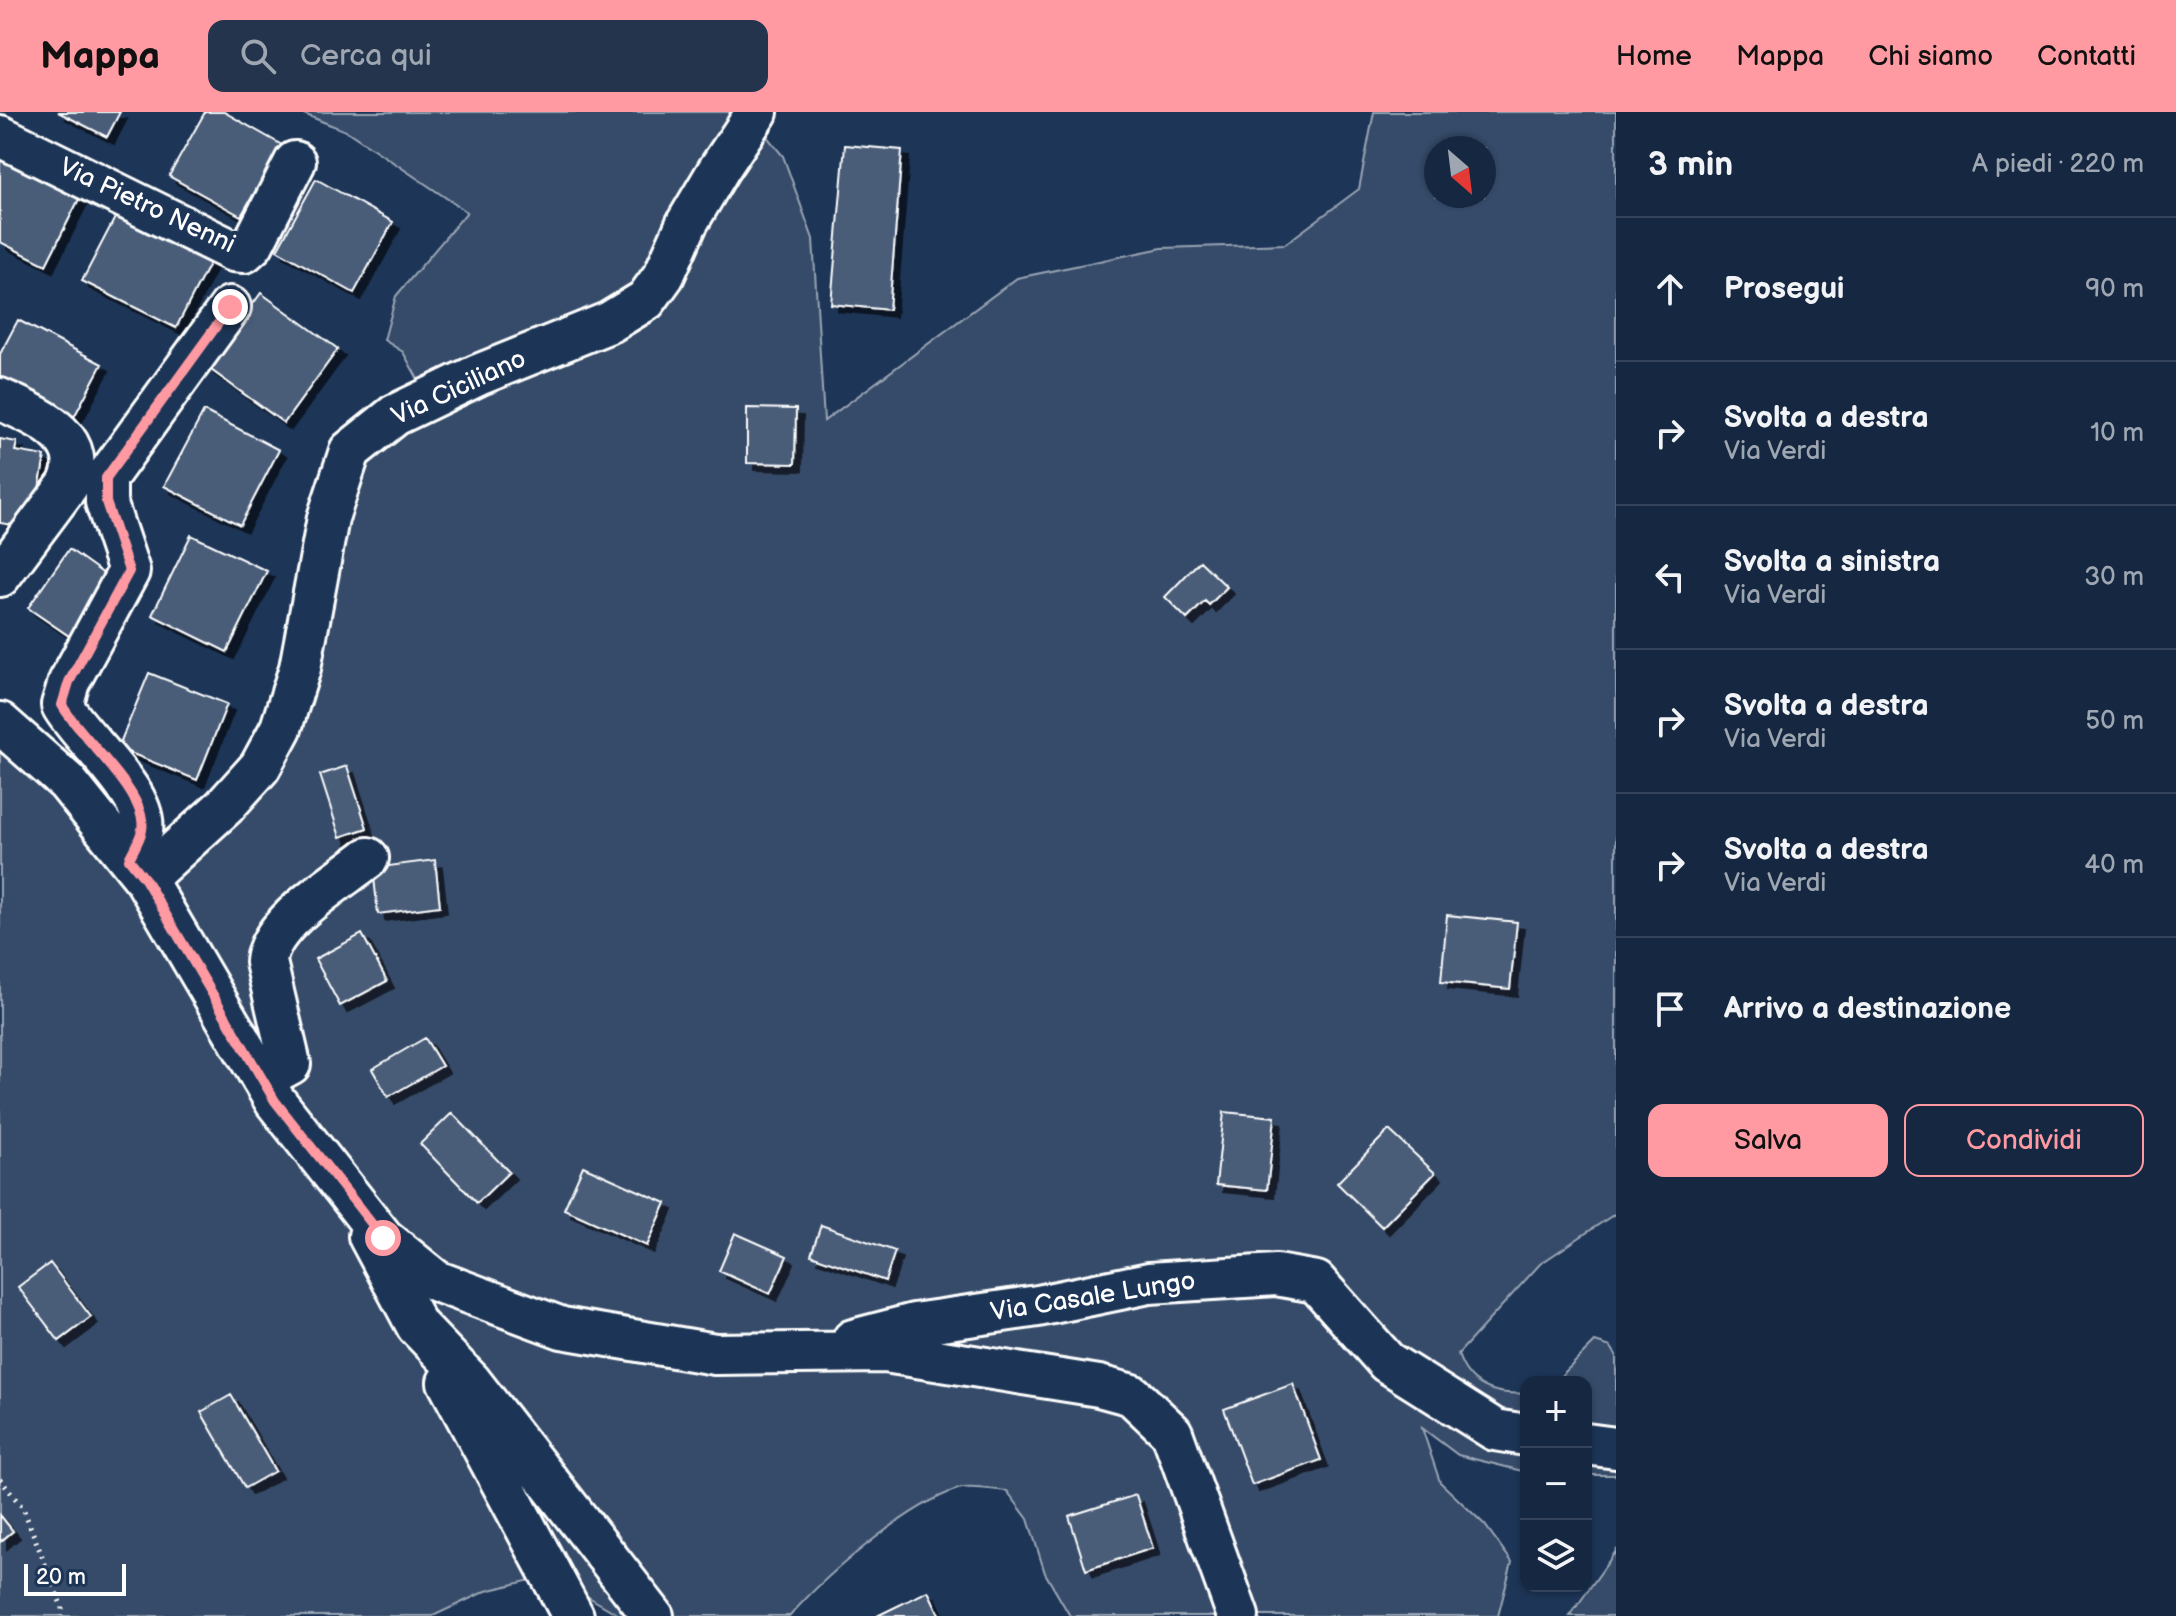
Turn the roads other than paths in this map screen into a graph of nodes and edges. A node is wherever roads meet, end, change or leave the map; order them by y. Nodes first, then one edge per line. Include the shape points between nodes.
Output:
1 (757, 112) edge
2 (0, 136) edge
3 (295, 162) dead end
4 (230, 307) dead end
5 (0, 399) edge
6 (0, 576) edge
7 (0, 723) edge
8 (368, 858) dead end
9 (137, 869) junction
10 (262, 1079) junction
11 (345, 1190) junction
12 (417, 1326) junction
13 (800, 1353) junction
14 (1520, 1434) edge
15 (1592, 1445) edge
16 (1616, 1448) edge
17 (573, 1616) edge
18 (653, 1616) edge
19 (1238, 1616) edge

1 - 9 street, Via Ciciliano via 646,300 610,322 395,415 350,451 328,518 300,668 281,728 260,767 224,807
2 - 3 street, Via Pietro Nenni via 244,252
4 - 9 street via 106,478 106,502 129,571 69,682 62,705 128,790 141,815
5 - 6 street via 58,429 68,443 74,471
7 - 9 street via 67,782
8 - 10 street via 277,931 267,948 290,1064
9 - 10 street
10 - 11 street
11 - 12 street
11 - 13 street via 383,1238 436,1281 562,1328 715,1354
12 - 17 street
12 - 18 street via 471,1382
13 - 14 street, Via Casale Lungo via 914,1324 1149,1283 1276,1275 1316,1282 1387,1362 1495,1430
13 - 19 street via 885,1352 1132,1395 1172,1433
15 - 16 street

